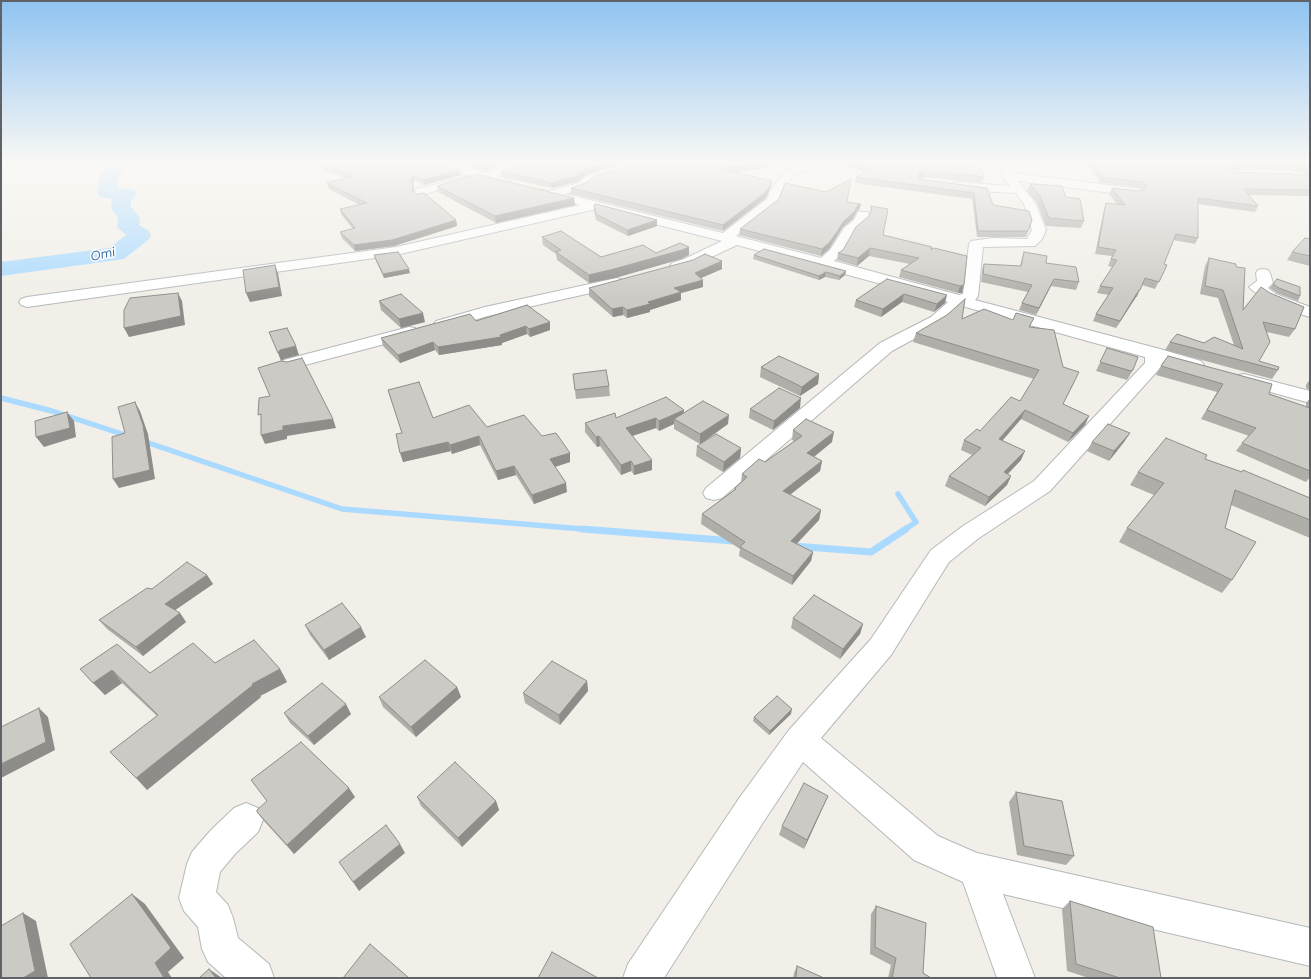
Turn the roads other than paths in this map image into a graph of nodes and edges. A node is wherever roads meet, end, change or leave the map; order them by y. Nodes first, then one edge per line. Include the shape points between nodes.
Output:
1 (580, 209) edge
2 (623, 209) edge
3 (765, 209) edge
4 (1032, 209) edge
5 (862, 215) dead end
6 (731, 239) junction
7 (824, 263) junction
8 (666, 269) edge
9 (1263, 273) dead end
10 (632, 279) edge
11 (958, 301) junction
12 (27, 302) dead end
13 (1310, 312) edge
14 (1154, 353) junction
15 (290, 364) edge
16 (1206, 368) edge
17 (1228, 374) edge
18 (1310, 397) edge
19 (714, 493) dead end
20 (800, 740) junction
21 (246, 820) dead end
22 (976, 870) junction
23 (1310, 947) edge
24 (255, 978) edge
25 (642, 978) edge
26 (1016, 978) edge

1 - 12 street via 396,251
2 - 6 street via 655,213
3 - 6 street
4 - 11 street via 1040,230 1036,239 1030,243 976,244 970,296
5 - 7 street via 860,222 849,231 835,253
6 - 7 street
6 - 8 street via 687,263
7 - 11 street
9 - 13 street via 1266,283 1257,287 1271,297
10 - 15 street via 485,312
11 - 14 street
11 - 19 street via 938,320 886,347
14 - 16 street
14 - 20 street via 1154,364 1042,486 971,532 940,556 881,647
17 - 18 street
20 - 22 street via 926,848
20 - 25 street
21 - 24 street via 204,864 197,898 214,918 221,949
22 - 23 street
22 - 26 street

